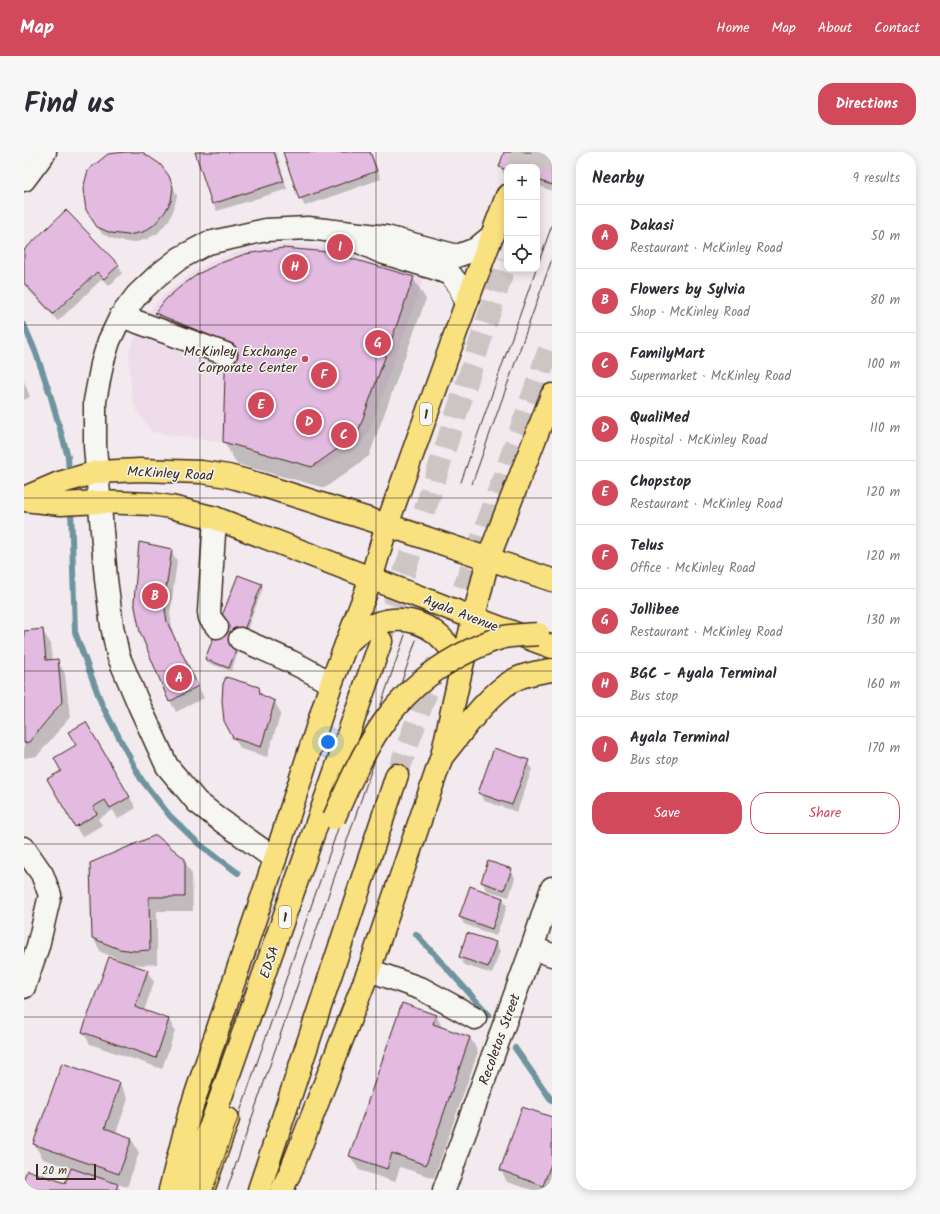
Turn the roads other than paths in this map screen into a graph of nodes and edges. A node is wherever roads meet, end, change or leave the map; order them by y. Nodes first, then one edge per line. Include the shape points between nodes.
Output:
1 (45, 152) edge
2 (24, 180) edge
3 (505, 200) edge
4 (334, 231) junction
5 (492, 235) junction
6 (466, 304) junction
7 (121, 316) junction
8 (226, 354) dead end
9 (552, 395) edge
10 (546, 419) edge
11 (97, 472) junction
12 (24, 499) edge
13 (100, 502) junction
14 (215, 518) junction
15 (387, 524) junction
16 (488, 559) junction
17 (371, 578) junction
18 (552, 580) edge
19 (474, 618) junction
20 (217, 627) dead end
21 (552, 633) edge
22 (240, 639) dead end
23 (381, 641) tunnel mouth
24 (344, 647) junction
25 (552, 647) edge
26 (461, 670) junction
27 (552, 670) edge
28 (331, 684) junction
29 (442, 756) junction
30 (397, 775) tunnel mouth
31 (24, 848) edge
32 (275, 859) junction
33 (552, 888) edge
34 (542, 952) edge
35 (369, 970) junction
36 (24, 988) edge
37 (475, 1018) dead end
38 (170, 1190) edge
39 (182, 1190) edge
40 (204, 1190) edge
41 (259, 1190) edge
42 (282, 1190) edge
43 (444, 1190) edge

1 - 2 street
3 - 5 main road, 1
4 - 5 street via 386,237 457,256 476,248
4 - 6 street via 381,252 450,274 460,287
4 - 7 street via 308,228 266,230 208,243 180,258 157,276 137,295
5 - 6 main road, 1
6 - 15 main road, 1
7 - 8 street
7 - 11 street via 109,341 95,401
9 - 10 main road
10 - 16 main road
11 - 12 main road, McKinley Road via 59,483
11 - 13 street
11 - 15 main road, McKinley Road via 177,470 228,476
12 - 13 main road, McKinley Road via 60,504
13 - 14 main road, McKinley Road via 150,504
13 - 32 street via 112,626 118,654 167,766 197,802
14 - 17 main road, McKinley Road
14 - 20 street via 209,612
15 - 16 main road
15 - 17 main road, 1
16 - 18 main road
16 - 19 main road
17 - 19 main road, Ayala Avenue
17 - 24 main road, 1
19 - 25 main road, Ayala Avenue
19 - 26 main road
21 - 40 main road, bridge via 505,637 488,642 445,664 420,682 386,717 377,731 356,768 334,818
22 - 28 street via 293,662
23 - 39 main road, EDSA / 1 via 214,1118
24 - 26 main road via 352,637 374,624 385,621 410,621 428,627 443,638 451,647
24 - 28 main road, 1
26 - 29 main road
27 - 29 main road via 514,680 497,692
28 - 32 main road, 1
29 - 35 main road
30 - 41 main road
31 - 36 street via 42,874 50,895 38,946
32 - 38 main road, 1 via 189,1115
33 - 34 street, Recoletos Street
34 - 43 street, Recoletos Street
35 - 37 street via 422,989
35 - 42 main road

